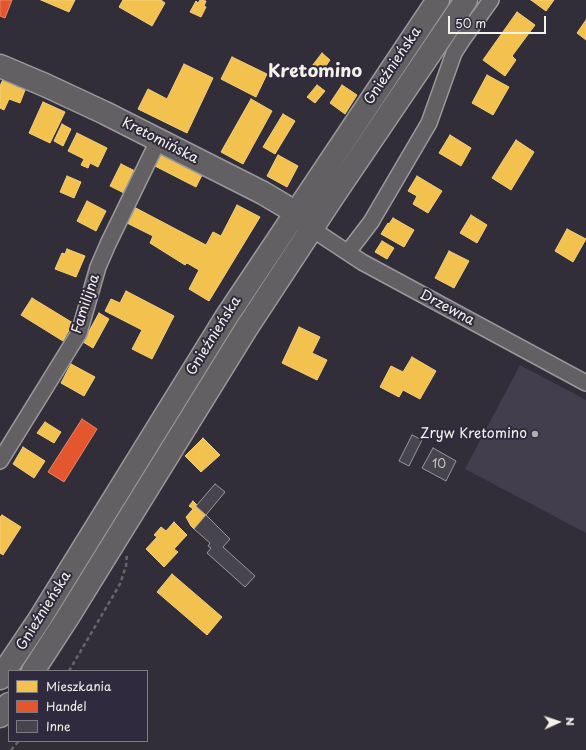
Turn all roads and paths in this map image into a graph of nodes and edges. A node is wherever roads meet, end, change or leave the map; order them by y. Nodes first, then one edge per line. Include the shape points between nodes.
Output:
1 (438, 0) edge
2 (466, 0) edge
3 (491, 0) edge
4 (0, 66) edge
5 (158, 140) junction
6 (295, 212) junction
7 (312, 229) junction
8 (348, 252) junction
9 (586, 382) edge
10 (0, 461) edge
11 (34, 670) edge
12 (0, 678) edge
13 (8, 705) edge
14 (0, 716) edge
15 (17, 742) edge
16 (11, 750) edge

1 - 6 main road, Gnieźnieńska
2 - 7 main road, Gnieźnieńska
3 - 8 street via 454,53 429,123 375,216
4 - 5 main road, Kretomińska via 45,84
5 - 6 main road, Kretomińska
5 - 10 street, Familijna via 98,267 79,333
6 - 7 main road, Kretomińska
6 - 12 main road, Gnieźnieńska
7 - 8 street, Drzewna
7 - 11 main road, Gnieźnieńska via 223,365
8 - 9 street, Drzewna via 362,262
13 - 14 main road
15 - 16 path

